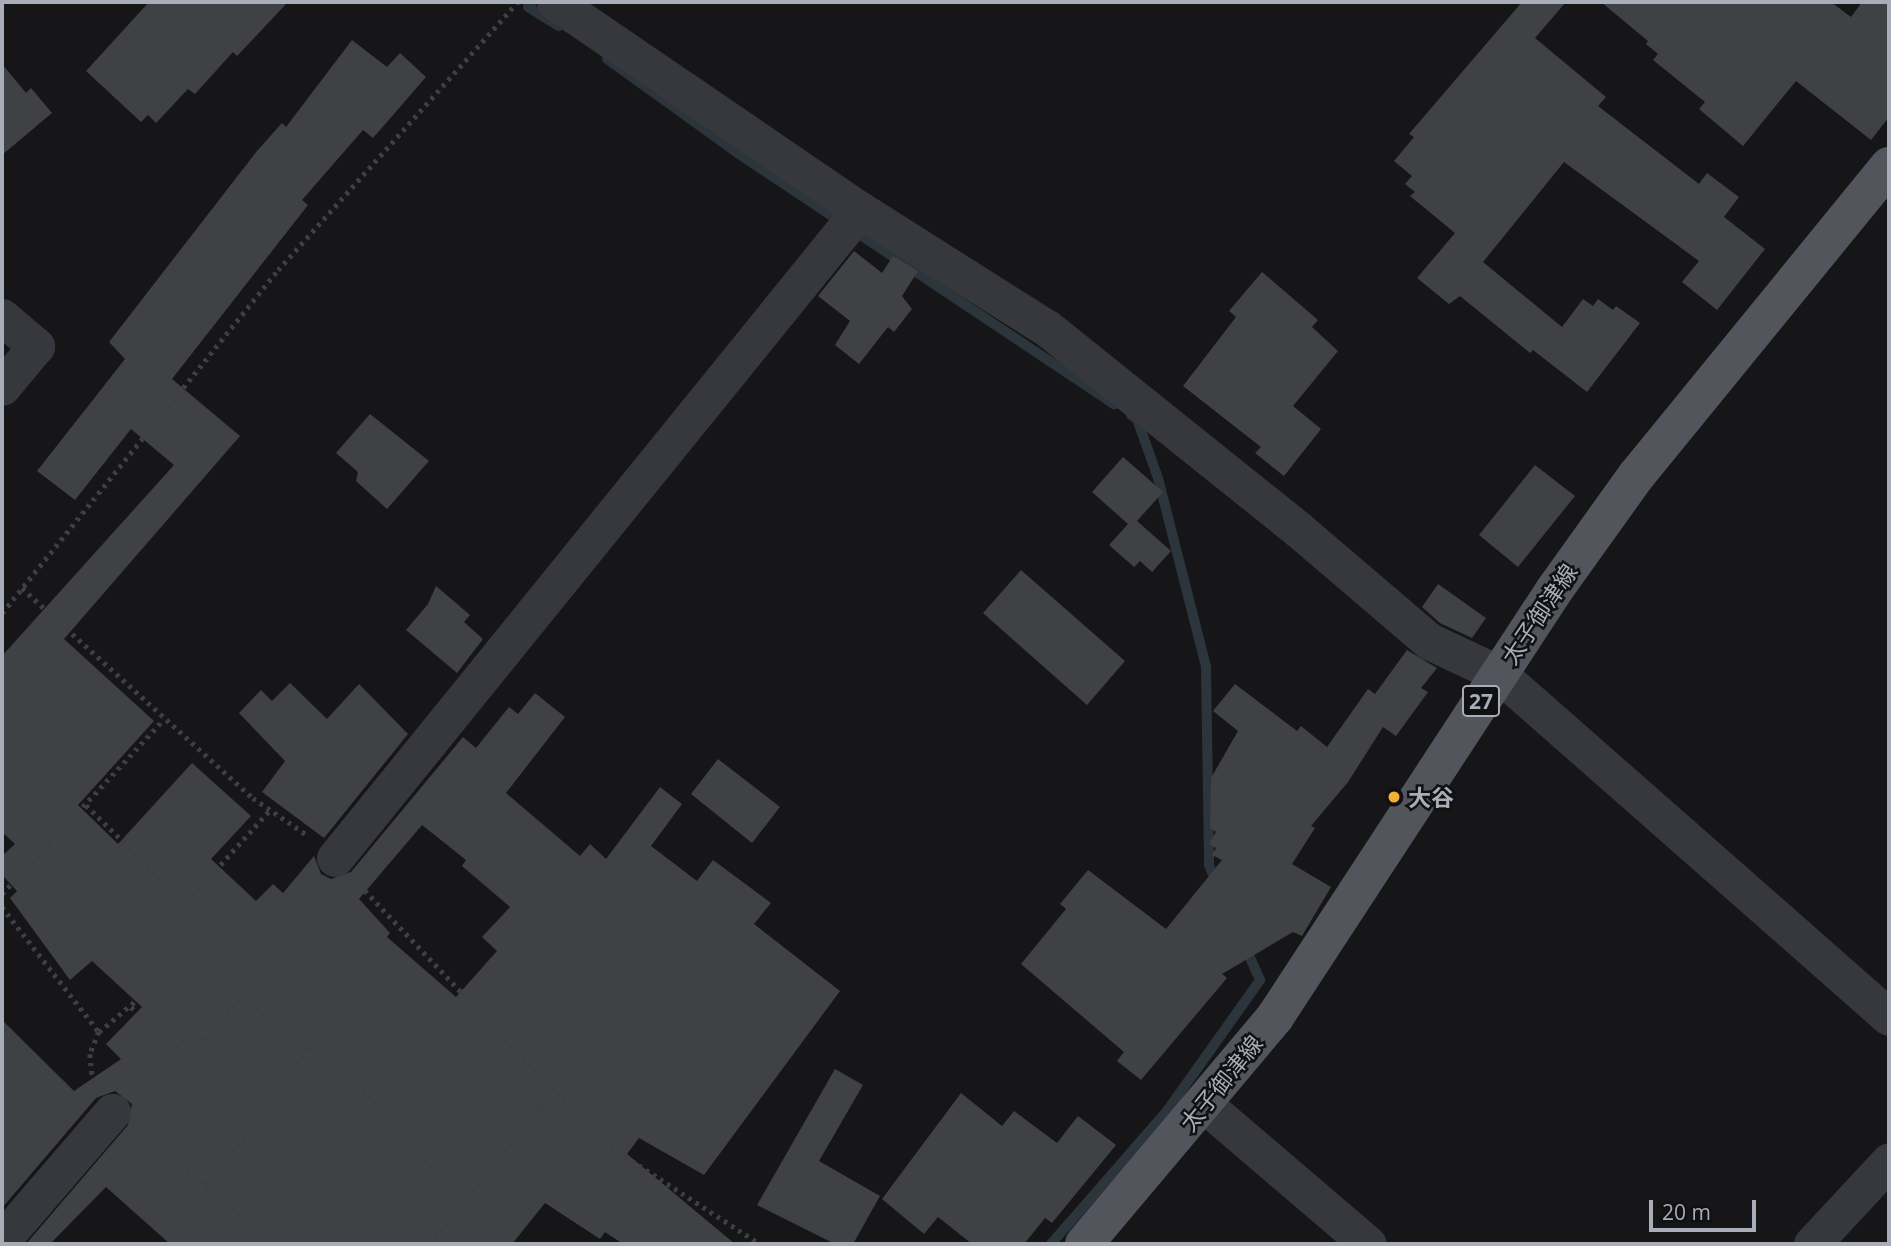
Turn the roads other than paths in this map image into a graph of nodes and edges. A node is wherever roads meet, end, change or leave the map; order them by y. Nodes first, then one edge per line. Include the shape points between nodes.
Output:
1 (555, 2) edge
2 (1889, 166) edge
3 (860, 210) junction
4 (2, 317) edge
5 (2, 387) edge
6 (1499, 674) junction
7 (335, 858) road end
8 (1889, 1017) edge
9 (1205, 1105) junction
10 (112, 1112) dead end
11 (1889, 1161) edge
12 (2, 1240) edge
13 (1084, 1244) edge
14 (1368, 1244) edge
15 (1812, 1244) edge

1 - 3 street
2 - 6 main road, 太子御津線 / 27 via 1636,476
3 - 6 street via 1047,328 1429,641
3 - 7 street
4 - 5 street via 36,345
6 - 8 street
6 - 9 main road, 太子御津線 / 27 via 1275,1017
9 - 13 main road, 太子御津線 / 27
9 - 14 street
10 - 12 street
11 - 15 street

